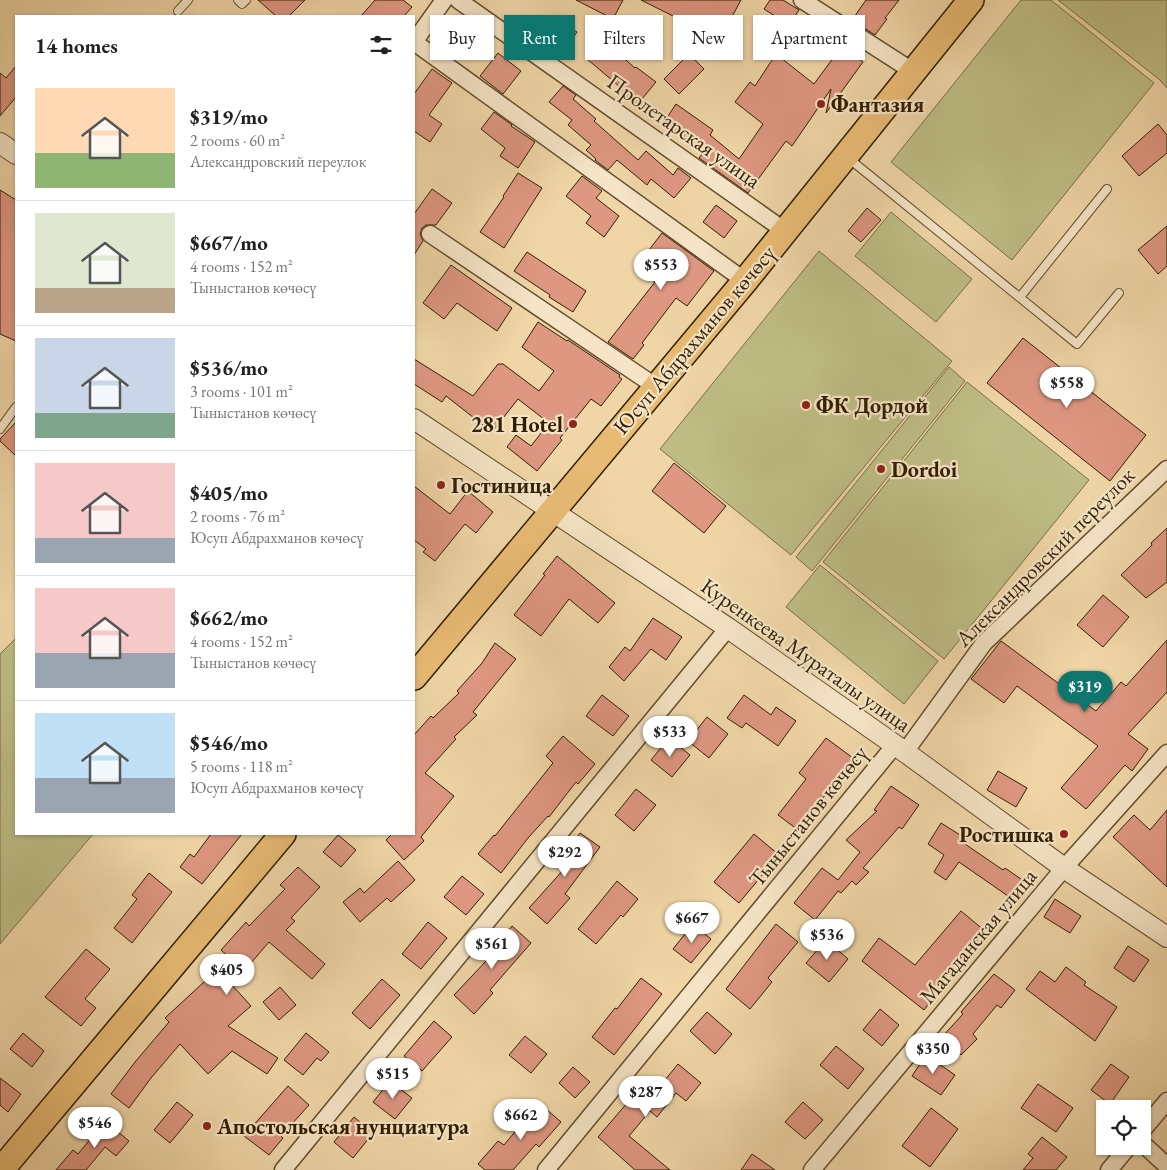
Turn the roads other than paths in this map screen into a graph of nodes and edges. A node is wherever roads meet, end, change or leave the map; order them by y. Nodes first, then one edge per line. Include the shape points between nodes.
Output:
1 (188, 0) edge
2 (238, 0) edge
3 (246, 0) edge
4 (444, 0) edge
5 (458, 0) edge
6 (802, 0) edge
7 (970, 0) edge
8 (178, 11) dead end
9 (415, 41) edge
10 (415, 43) edge
11 (914, 72) junction
12 (0, 143) edge
13 (15, 153) edge
14 (846, 156) junction
15 (1107, 189) dead end
16 (785, 231) junction
17 (430, 234) dead end
18 (745, 280) junction
19 (1119, 293) dead end
20 (1020, 297) junction
21 (655, 386) junction
22 (15, 408) edge
23 (415, 420) edge
24 (0, 429) edge
25 (1167, 469) edge
26 (552, 511) junction
27 (728, 628) junction
28 (415, 676) edge
29 (900, 749) junction
30 (1167, 753) edge
31 (282, 835) edge
32 (1064, 868) junction
33 (1167, 937) edge
34 (1167, 1101) edge
35 (1151, 1120) edge
36 (1151, 1151) edge
37 (1122, 1155) edge
38 (1167, 1166) edge
39 (1, 1170) edge
40 (283, 1170) edge
41 (546, 1170) edge
42 (812, 1170) edge
43 (1109, 1170) edge

1 - 8 lane
2 - 3 lane via 242,4
4 - 9 street
5 - 16 street, Пролетарская улица
6 - 11 street
7 - 11 main road, Юсуп Абдрахманов көчөсү
10 - 18 street
11 - 14 main road, Юсуп Абдрахманов көчөсү
12 - 13 street
14 - 16 main road, Юсуп Абдрахманов көчөсү
14 - 20 lane
15 - 20 lane
16 - 18 main road, Юсуп Абдрахманов көчөсү
17 - 21 street
18 - 21 main road, Юсуп Абдрахманов көчөсү
19 - 20 lane via 1077,344
21 - 26 main road, Юсуп Абдрахманов көчөсү
22 - 24 lane
23 - 26 street, Куренкеева Мураталы улица
25 - 29 street, Александровский переулок via 984,643
26 - 27 street, Куренкеева Мураталы улица
26 - 28 main road, Юсуп Абдрахманов көчөсү
27 - 29 street, Куренкеева Мураталы улица
27 - 40 street
29 - 32 street, Куренкеева Мураталы улица
29 - 41 street, Тыныстанов көчөсү
30 - 32 street
31 - 39 main road
32 - 33 street, Куренкеева Мураталы улица
32 - 42 street, Магаданская улица
34 - 35 street
36 - 38 street
37 - 43 street

